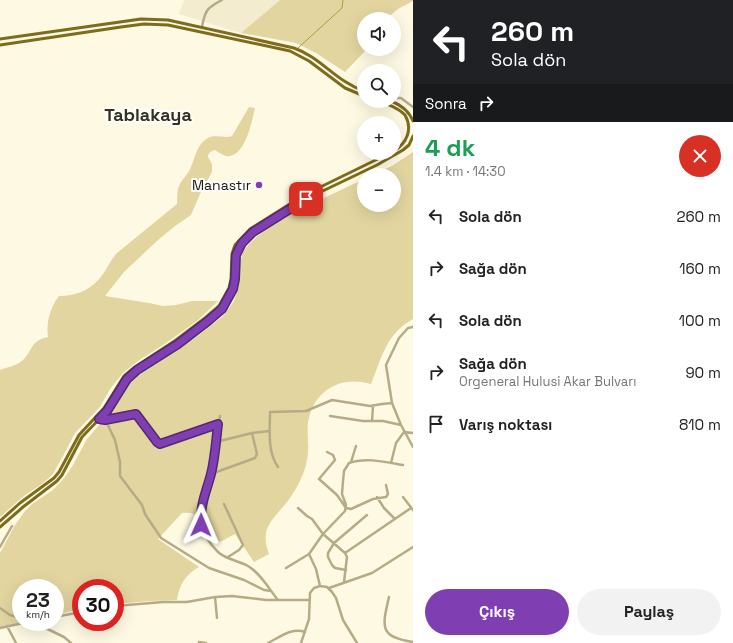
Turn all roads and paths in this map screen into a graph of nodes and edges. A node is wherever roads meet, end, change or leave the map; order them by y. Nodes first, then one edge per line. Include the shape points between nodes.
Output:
1 (222, 0) edge
2 (202, 27) junction
3 (0, 39) edge
4 (0, 45) edge
5 (357, 88) edge
6 (357, 93) edge
7 (401, 98) edge
8 (401, 107) edge
9 (413, 107) edge
10 (396, 108) edge
11 (413, 122) edge
12 (413, 136) edge
13 (401, 147) edge
14 (376, 160) edge
15 (413, 327) edge
16 (392, 404) junction
17 (373, 406) junction
18 (220, 416) dead end
19 (330, 416) dead end
20 (99, 419) junction
21 (105, 420) junction
22 (372, 421) junction
23 (218, 424) junction
24 (401, 425) junction
25 (270, 431) junction
26 (404, 432) junction
27 (252, 433) junction
28 (413, 433) edge
29 (216, 442) junction
30 (356, 446) dead end
31 (413, 447) edge
32 (326, 452) dead end
33 (351, 462) junction
34 (391, 463) junction
35 (403, 465) dead end
36 (278, 466) dead end
37 (211, 474) junction
38 (386, 485) dead end
39 (377, 497) junction
40 (403, 497) dead end
41 (224, 504) dead end
42 (298, 508) dead end
43 (346, 508) junction
44 (412, 509) edge
45 (367, 515) dead end
46 (395, 519) junction
47 (0, 521) edge
48 (12, 526) dead end
49 (0, 527) edge
50 (323, 534) junction
51 (334, 543) junction
52 (0, 547) edge
53 (413, 547) edge
54 (345, 553) junction
55 (309, 554) junction
56 (227, 557) junction
57 (286, 568) dead end
58 (346, 570) junction
59 (344, 582) junction
60 (320, 586) junction
61 (328, 588) junction
62 (271, 591) junction
63 (215, 597) junction
64 (389, 597) dead end
65 (278, 600) junction
66 (309, 600) junction
67 (124, 605) edge
68 (0, 608) edge
69 (12, 616) edge
70 (217, 618) dead end
71 (12, 625) edge
72 (6, 626) junction
73 (0, 628) edge
74 (52, 631) edge
75 (305, 632) junction
76 (199, 642) edge
77 (413, 642) edge
78 (16, 643) edge
79 (71, 643) edge
80 (206, 643) edge
81 (268, 643) edge
82 (301, 643) edge
83 (357, 643) edge

1 - 2 street via 206,11
2 - 3 main road via 168,20 140,18
2 - 5 main road via 298,49 347,84
4 - 6 main road via 144,24 168,25 294,53 316,65 345,88
7 - 9 street
8 - 11 main road
10 - 13 main road via 402,112 409,123 408,138
12 - 20 main road via 403,150 306,199 253,232 239,247 233,289 222,309 178,344 137,370 127,379
14 - 47 main road via 304,195 250,229 235,245 229,288 219,306 124,376 104,408 79,435 54,478
15 - 16 street via 408,328 399,338 386,365
16 - 17 street
16 - 24 street
17 - 22 street
17 - 25 street via 332,400 306,411 270,412
18 - 23 street
19 - 22 street
20 - 21 street
20 - 49 main road via 82,437 57,481
21 - 23 street via 136,414 160,444
21 - 62 street via 115,440 120,476 142,504 145,514 161,538 209,568
22 - 24 street
23 - 29 street
24 - 26 street
25 - 27 street
25 - 36 street via 272,456
26 - 28 street
26 - 31 street
26 - 34 street via 396,443
27 - 29 street
27 - 37 street via 257,454 255,458
29 - 37 street
30 - 33 street
32 - 43 street via 333,455 335,460 319,479 337,495
33 - 34 street via 367,460
33 - 43 street via 345,468 343,481 342,494
34 - 35 street
37 - 56 street via 202,502 201,525 218,553
38 - 39 street via 387,496
39 - 43 street via 350,509
39 - 46 street
40 - 44 street
41 - 56 street via 243,545
42 - 50 street via 312,518
43 - 50 street
44 - 46 street
45 - 51 street
46 - 54 street
48 - 52 street
50 - 51 street
50 - 55 street
51 - 54 street
51 - 58 street via 328,555 331,564 335,568
53 - 59 street via 381,569
54 - 58 street
55 - 57 street
55 - 60 street
56 - 62 street via 249,567 260,576
58 - 59 street
59 - 61 street
60 - 61 street
60 - 66 street via 312,590
61 - 83 street via 336,598 342,620
62 - 65 street
63 - 65 street
63 - 67 street via 187,602
63 - 70 street
64 - 77 street via 385,627 387,631 396,639
65 - 66 street
66 - 75 street via 309,619
68 - 69 street
71 - 72 street
72 - 73 street
72 - 78 street
74 - 79 street
75 - 81 street via 292,631
75 - 82 street
76 - 80 street

